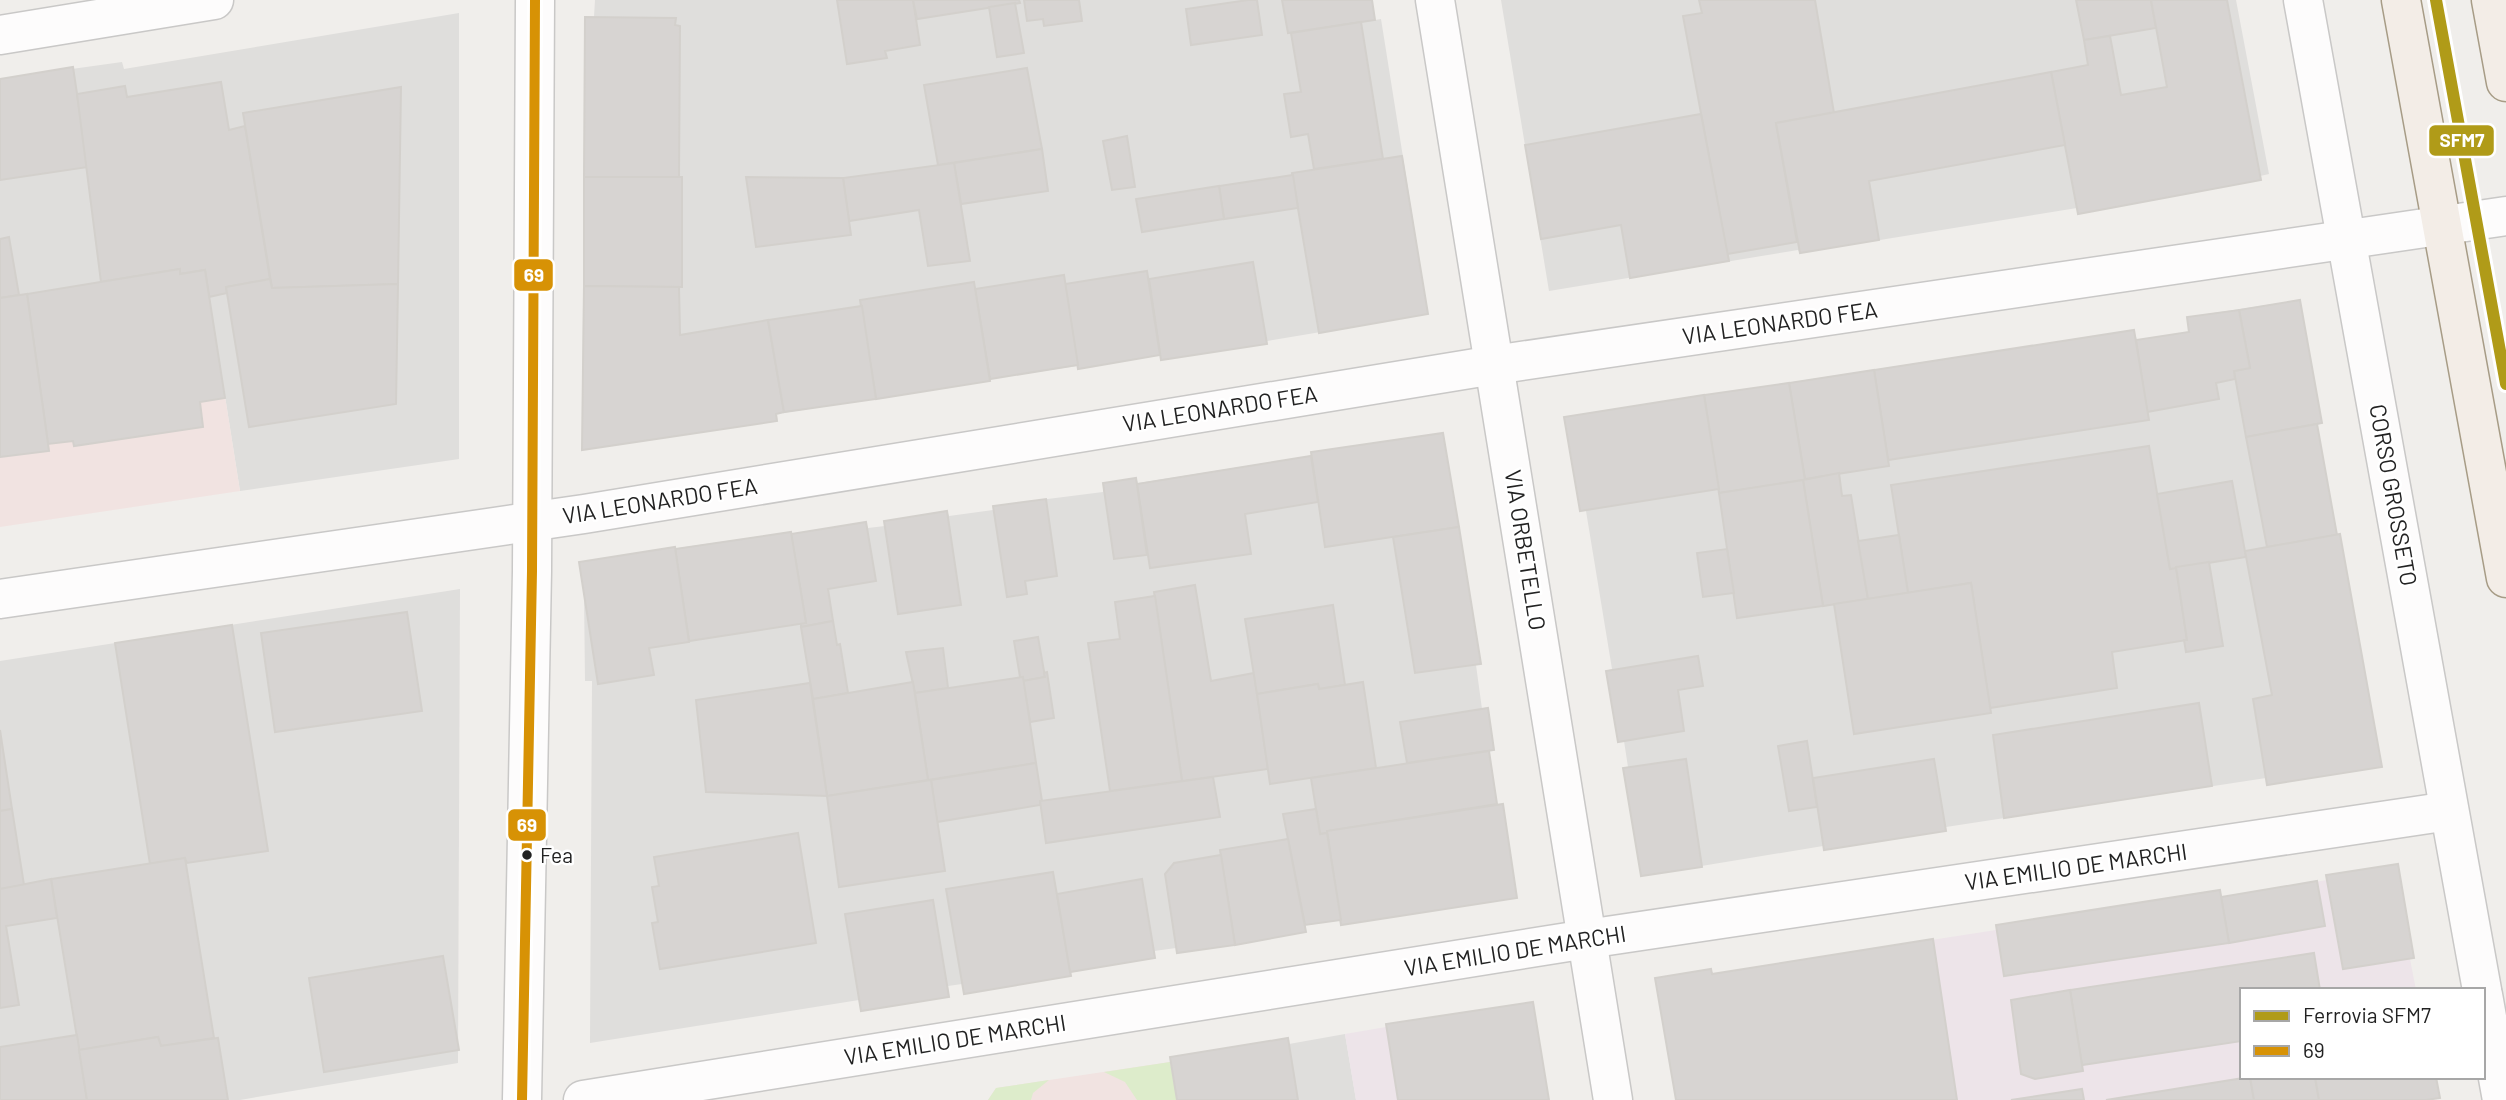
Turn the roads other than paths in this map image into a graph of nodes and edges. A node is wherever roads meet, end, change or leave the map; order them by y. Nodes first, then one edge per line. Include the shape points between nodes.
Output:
1 (214, 0) edge
2 (536, 0) edge
3 (1435, 0) edge
4 (2303, 0) edge
5 (2401, 0) edge
6 (2491, 0) edge
7 (0, 35) edge
8 (2506, 82) edge
9 (2506, 216) edge
10 (2441, 227) junction
11 (2348, 239) junction
12 (1494, 365) junction
13 (532, 522) junction
14 (2506, 578) edge
15 (0, 599) edge
16 (2449, 811) junction
17 (1587, 939) junction
18 (2482, 988) edge
19 (2485, 1006) edge
20 (522, 1100) edge
21 (583, 1100) edge
22 (1613, 1100) edge
23 (2502, 1100) edge

1 - 7 street
2 - 13 street
3 - 12 street, VIA ORBETELLO
4 - 11 street, CORSO GROSSETO
5 - 10 main road
6 - 8 main road
9 - 10 street, VIA LEONARDO FEA
10 - 11 street, VIA LEONARDO FEA
10 - 14 main road
11 - 12 street, VIA LEONARDO FEA
11 - 16 street, CORSO GROSSETO
12 - 13 street, VIA LEONARDO FEA
12 - 17 street, VIA ORBETELLO
13 - 15 street, VIA LEONARDO FEA
13 - 20 street
16 - 17 street, VIA EMILIO DE MARCHI
16 - 18 street, CORSO GROSSETO
17 - 21 street, VIA EMILIO DE MARCHI
17 - 22 street, VIA ORBETELLO
19 - 23 street

